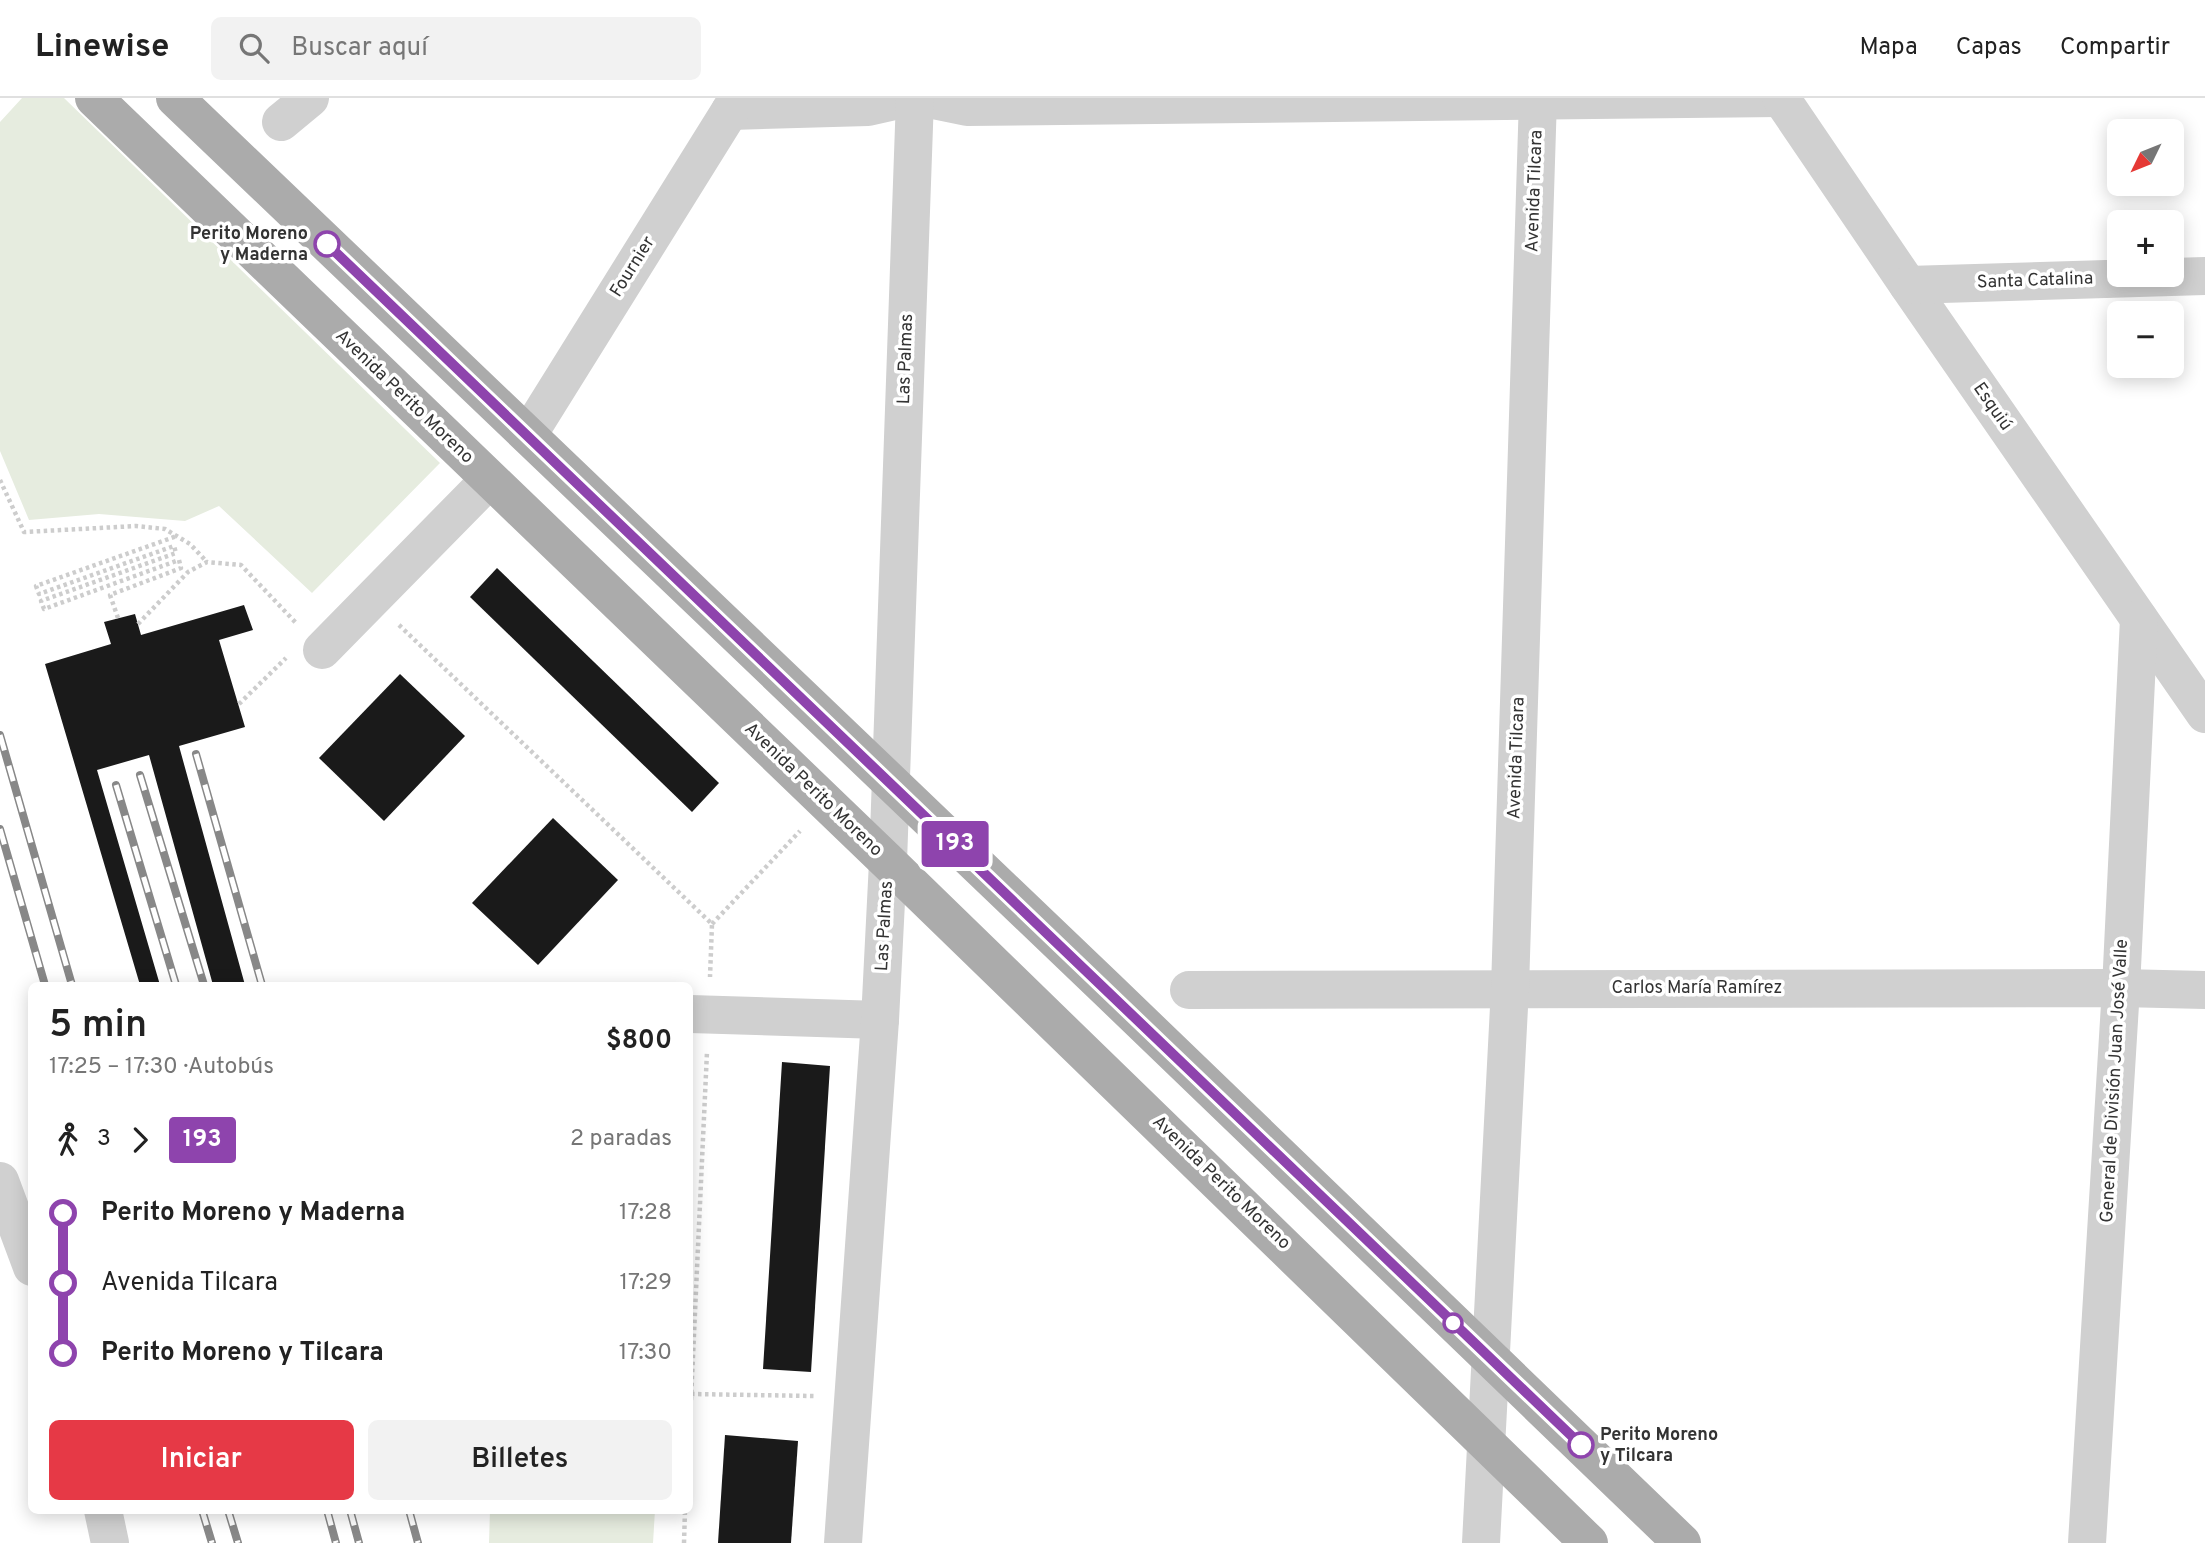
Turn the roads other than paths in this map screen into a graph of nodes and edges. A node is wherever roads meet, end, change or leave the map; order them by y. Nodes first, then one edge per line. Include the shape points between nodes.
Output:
1 (93, 98) edge
2 (175, 98) edge
3 (310, 98) edge
4 (908, 98) edge
5 (915, 98) edge
6 (923, 98) edge
7 (1782, 98) edge
8 (1538, 99) edge
9 (734, 104) edge
10 (281, 122) dead end
11 (2205, 276) edge
12 (1908, 285) junction
13 (528, 435) junction
14 (489, 480) junction
15 (2139, 619) junction
16 (310, 638) road end
17 (2205, 714) edge
18 (891, 784) junction
19 (888, 862) junction
20 (1510, 988) junction
21 (2121, 988) junction
22 (1189, 990) dead end
23 (2205, 990) edge
24 (699, 1014) edge
25 (880, 1020) junction
26 (0, 1181) edge
27 (28, 1256) edge
28 (1489, 1359) junction
29 (1488, 1445) junction
30 (104, 1514) edge
31 (110, 1543) edge
32 (843, 1543) edge
33 (1481, 1543) edge
34 (1589, 1543) edge
35 (1682, 1543) edge
36 (2087, 1543) edge

1 - 14 main road, Avenida Perito Moreno
2 - 13 main road
3 - 10 street
4 - 9 street via 868,107
5 - 18 street, Las Palmas
6 - 8 street via 967,107
7 - 8 street
7 - 12 street, Esquiú
8 - 20 street, Avenida Tilcara
9 - 13 street, Fournier
11 - 12 street, Santa Catalina
12 - 15 street, Esquiú
13 - 18 main road
14 - 16 street via 372,599
14 - 19 main road, Avenida Perito Moreno
15 - 17 street, Esquiú
15 - 21 street, General de División Juan José Valle
18 - 19 street, Las Palmas
18 - 28 main road
19 - 25 street, Las Palmas
19 - 29 main road, Avenida Perito Moreno
20 - 21 street, Carlos María Ramírez
20 - 22 street, Carlos María Ramírez
20 - 28 street, Avenida Tilcara
21 - 23 street, Carlos María Ramírez
21 - 36 street, General de División Juan José Valle
24 - 25 street
25 - 32 street, Las Palmas
26 - 27 street
28 - 29 street, Avenida Tilcara
28 - 35 main road
29 - 33 street, Avenida Tilcara
29 - 34 main road, Avenida Perito Moreno
30 - 31 street

